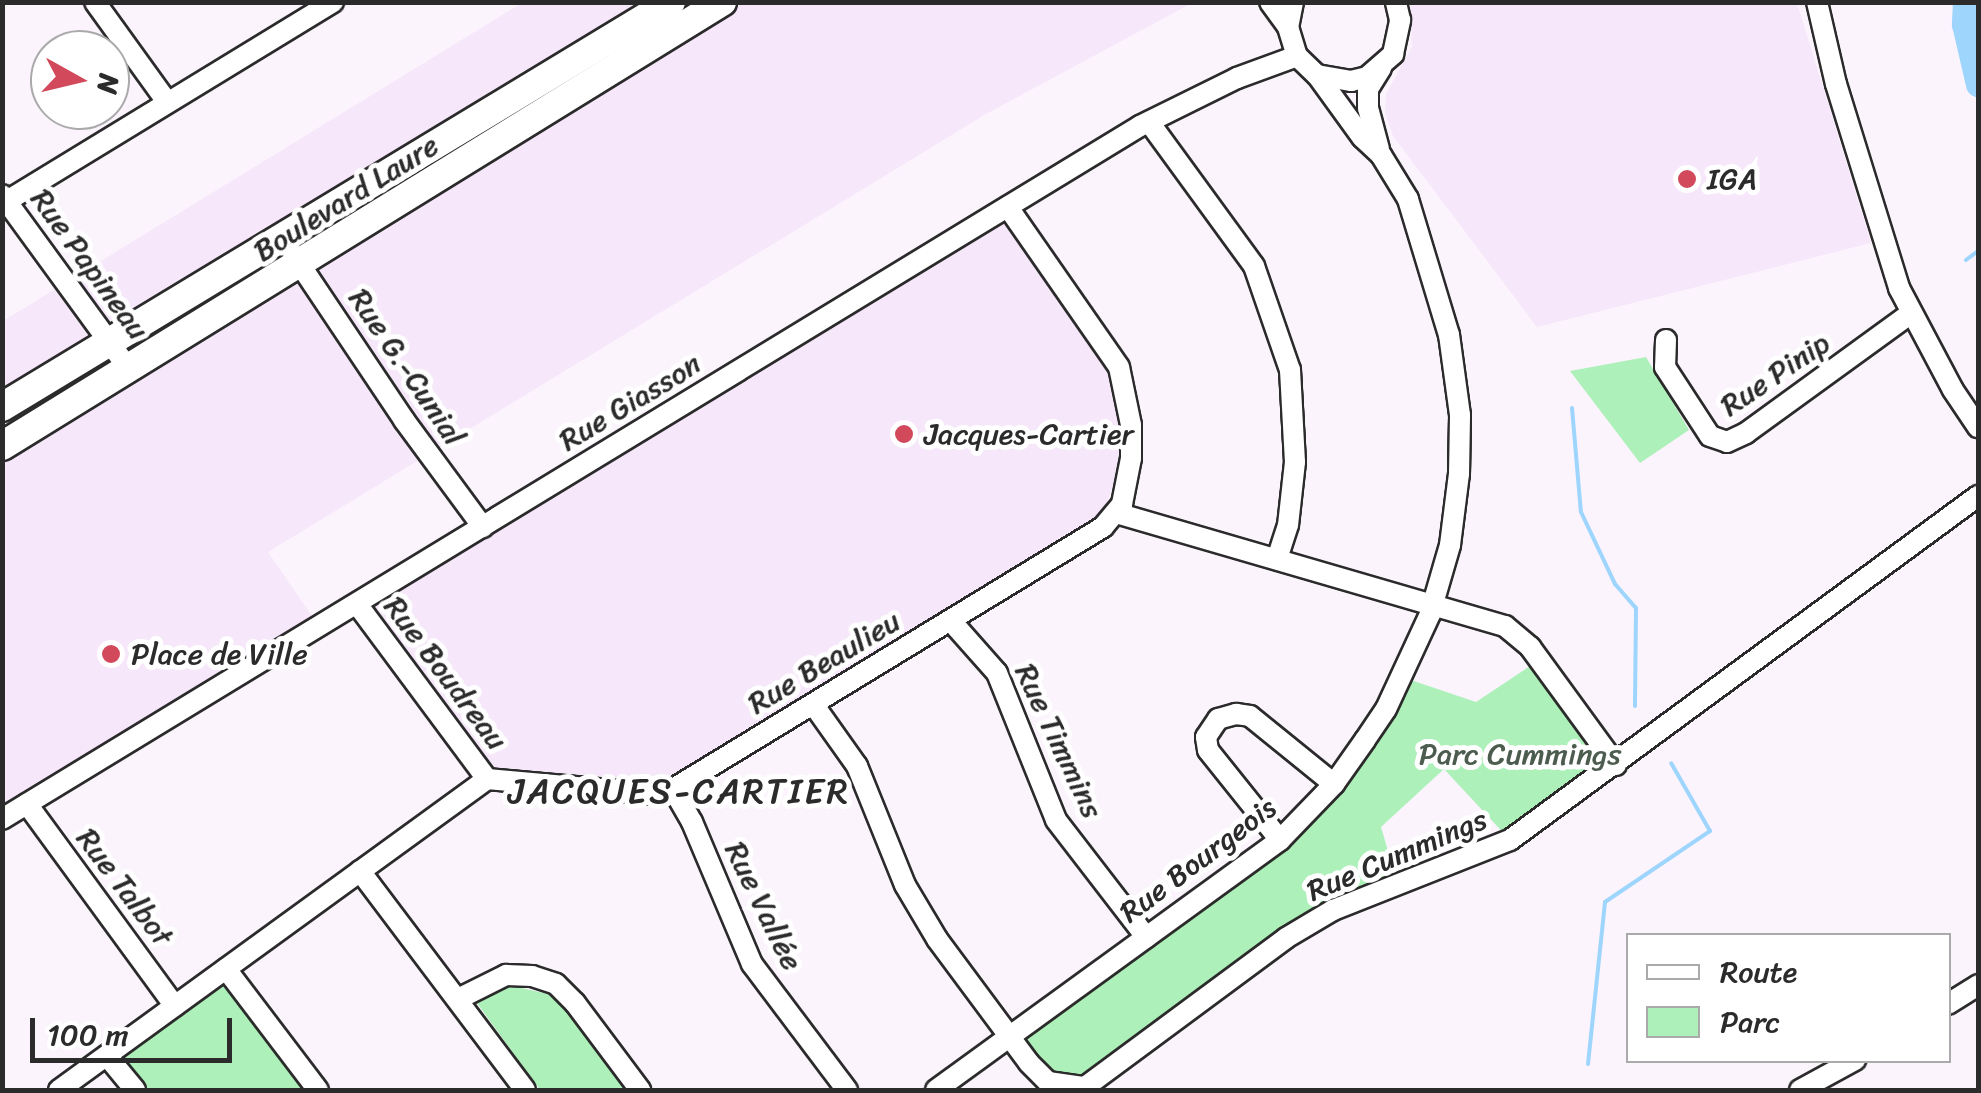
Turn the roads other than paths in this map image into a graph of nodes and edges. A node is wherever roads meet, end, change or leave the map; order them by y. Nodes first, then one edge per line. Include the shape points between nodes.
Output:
1 (95, 2) edge
2 (333, 2) edge
3 (672, 2) edge
4 (722, 2) edge
5 (1270, 2) edge
6 (1293, 2) edge
7 (1396, 2) edge
8 (1817, 2) edge
9 (1288, 27) junction
10 (1297, 56) junction
11 (1382, 68) junction
12 (1317, 75) junction
13 (168, 102) junction
14 (1149, 122) junction
15 (1381, 155) junction
16 (4, 200) edge
17 (1008, 207) junction
18 (284, 240) junction
19 (300, 265) junction
20 (1911, 314) junction
21 (1666, 340) dead end
22 (109, 342) junction
23 (128, 369) junction
24 (2, 407) edge
25 (1978, 427) edge
26 (2, 446) edge
27 (1978, 496) edge
28 (1116, 513) junction
29 (483, 526) junction
30 (1277, 559) junction
31 (356, 604) junction
32 (1434, 604) junction
33 (951, 620) junction
34 (813, 704) junction
35 (1616, 765) junction
36 (487, 779) junction
37 (1334, 784) junction
38 (673, 790) junction
39 (27, 804) junction
40 (2, 819) edge
41 (1280, 840) junction
42 (360, 872) junction
43 (1146, 936) junction
44 (226, 969) junction
45 (1978, 985) edge
46 (458, 999) junction
47 (1951, 1002) edge
48 (175, 1006) junction
49 (1010, 1036) junction
50 (106, 1056) junction
51 (1850, 1063) edge
52 (59, 1090) edge
53 (136, 1090) edge
54 (318, 1090) edge
55 (525, 1090) edge
56 (640, 1090) edge
57 (846, 1090) edge
58 (936, 1090) edge
59 (1800, 1090) edge

1 - 13 street
2 - 13 street
3 - 18 highway, Boulevard Laure
4 - 19 highway, Boulevard Laure
5 - 9 street
6 - 9 street
7 - 11 street, Rue Bourgeois via 1399,38
8 - 20 street via 1841,100
9 - 10 street
10 - 12 street, Rue Bourgeois
10 - 14 street, Rue Giasson
11 - 12 street via 1350,81
11 - 15 street, Rue Bourgeois via 1368,89
12 - 15 street, Rue Bourgeois
13 - 16 street
14 - 17 street, Rue Giasson
14 - 30 street via 1254,266 1290,370 1296,462
15 - 32 street, Rue Bourgeois via 1423,238 1455,371 1459,474
16 - 22 street, Rue Papineau
17 - 28 street via 1119,367 1131,458
17 - 29 street, Rue Giasson
18 - 19 street, Rue G.-Cunial
18 - 22 highway, Boulevard Laure
19 - 23 highway, Boulevard Laure
19 - 29 street, Rue G.-Cunial
20 - 21 street, Rue Pinip via 1727,442 1710,436 1666,367
20 - 25 street
22 - 23 street, Rue Papineau
22 - 24 highway, Boulevard Laure
23 - 26 highway, Boulevard Laure
27 - 35 street, Rue Cummings
28 - 30 street
28 - 33 street, Rue Beaulieu
29 - 31 street, Rue Giasson
30 - 32 street
31 - 36 street, Rue Boudreau
31 - 39 street, Rue Giasson
32 - 35 street via 1518,634
32 - 37 street, Rue Bourgeois via 1386,709
33 - 34 street, Rue Beaulieu
33 - 43 street, Rue Timmins via 997,673 1056,820
34 - 38 street, Rue Beaulieu
34 - 49 street, Rue Cummings via 862,776 924,920
35 - 49 street, Rue Cummings via 1510,840 1314,921 1084,1086 1048,1082
36 - 38 street via 654,794
36 - 42 street
37 - 41 street, Rue Bourgeois
37 - 41 street via 1250,716 1218,718 1206,737 1208,750
38 - 57 street, Rue Vallée via 752,964
39 - 40 street, Rue Giasson
39 - 48 street, Rue Talbot
41 - 43 street, Rue Bourgeois
42 - 44 street
42 - 46 street
43 - 49 street, Rue Bourgeois
44 - 48 street
44 - 54 street
45 - 47 street
46 - 55 street
46 - 56 street via 506,975 556,984
48 - 50 street
49 - 58 street, Rue Bourgeois
50 - 52 street
50 - 53 street
51 - 59 street

